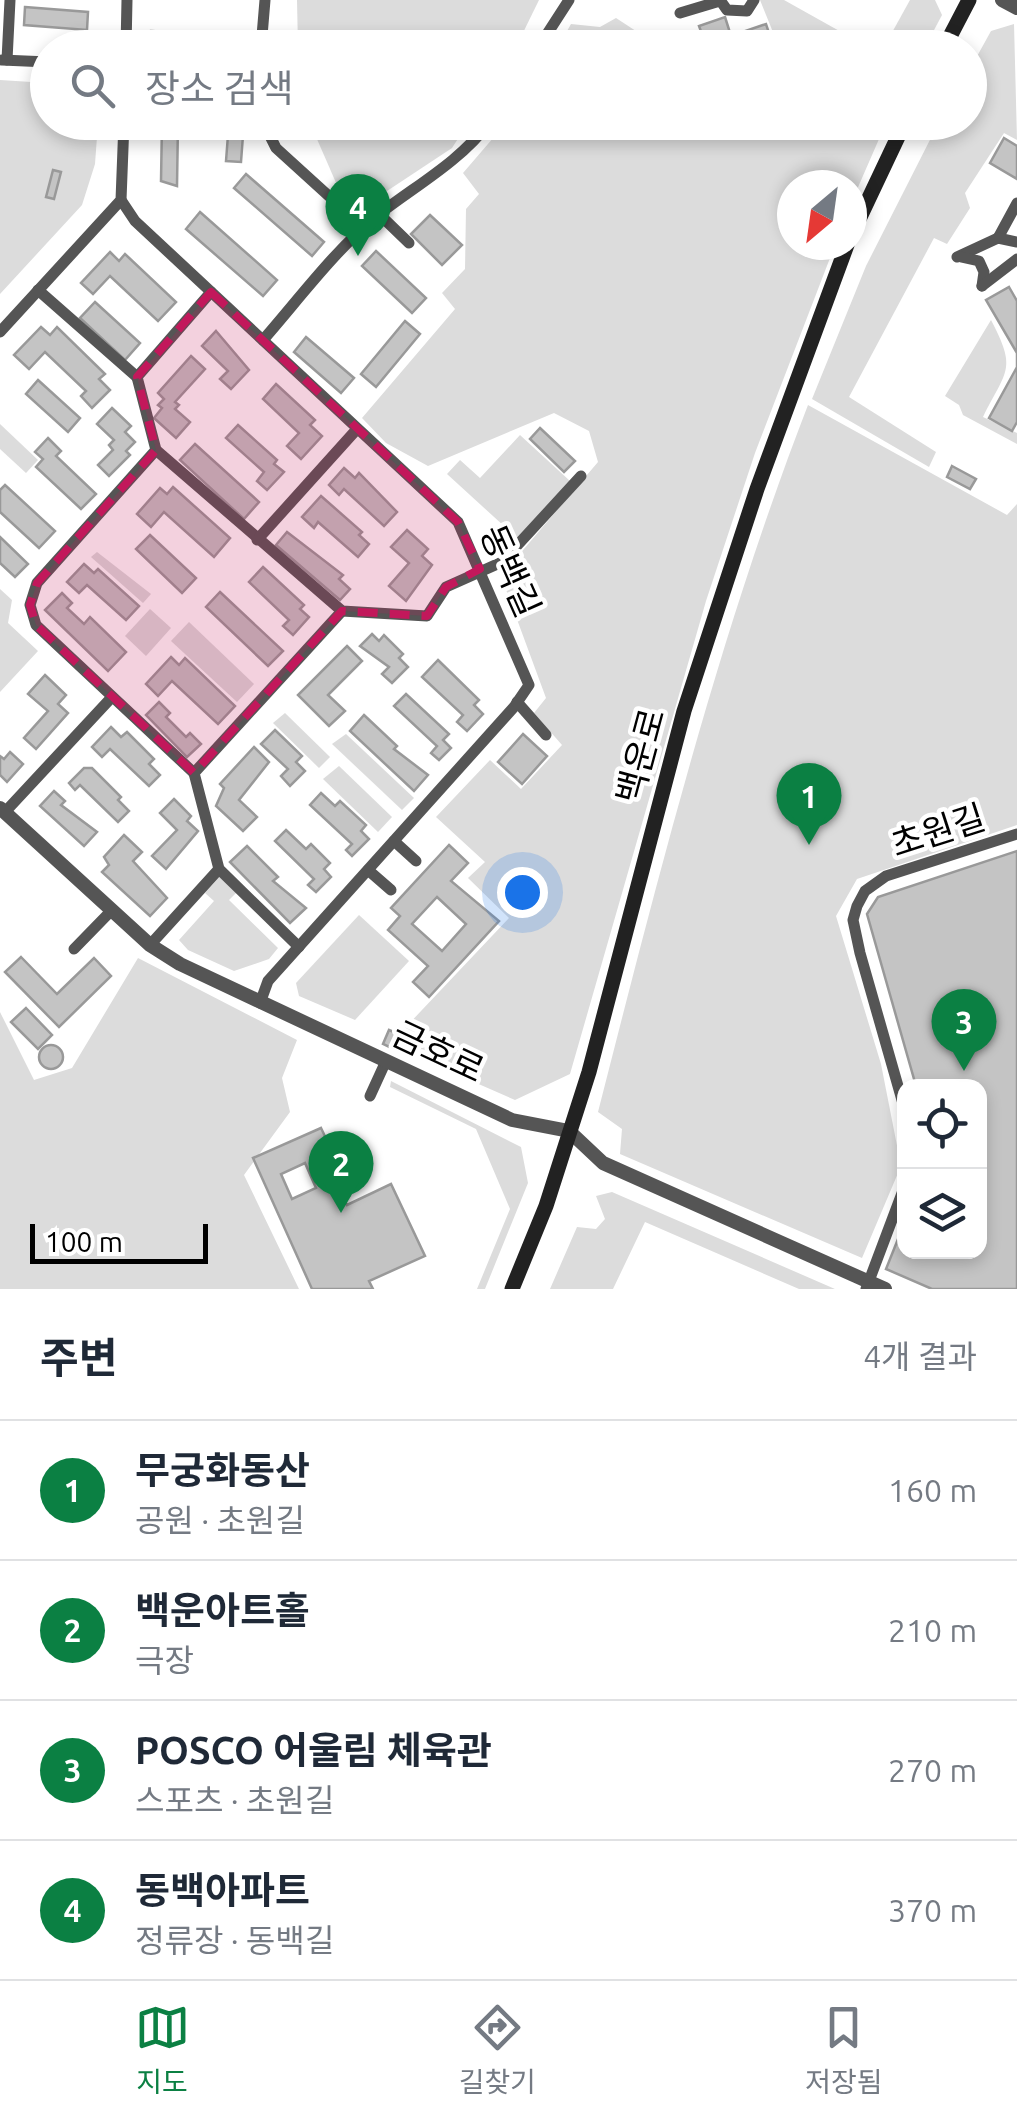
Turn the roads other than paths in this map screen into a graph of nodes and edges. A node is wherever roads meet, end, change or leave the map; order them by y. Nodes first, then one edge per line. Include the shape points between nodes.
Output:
1 (10, 0) edge
2 (127, 0) edge
3 (265, 0) edge
4 (569, 0) edge
5 (754, 0) edge
6 (969, 0) edge
7 (1002, 0) edge
8 (720, 1) edge
9 (1017, 8) edge
10 (680, 14) dead end
11 (126, 30) edge
12 (262, 30) edge
13 (550, 30) edge
14 (953, 30) edge
15 (3, 60) edge
16 (30, 61) edge
17 (123, 140) edge
18 (272, 140) edge
19 (476, 140) edge
20 (896, 140) edge
21 (121, 200) junction
22 (867, 202) edge
23 (1017, 203) edge
24 (379, 214) junction
25 (364, 228) junction
26 (998, 238) junction
27 (1017, 242) edge
28 (410, 243) dead end
29 (841, 260) edge
30 (1017, 260) edge
31 (38, 290) junction
32 (211, 292) junction
33 (0, 332) edge
34 (263, 340) junction
35 (136, 377) junction
36 (357, 429) junction
37 (156, 450) junction
38 (581, 476) dead end
39 (257, 540) junction
40 (480, 568) junction
41 (342, 611) junction
42 (112, 696) junction
43 (517, 702) junction
44 (546, 735) dead end
45 (194, 773) junction
46 (4, 814) edge
47 (1017, 834) edge
48 (394, 841) junction
49 (416, 862) dead end
50 (219, 869) junction
51 (368, 870) junction
52 (391, 890) dead end
53 (112, 910) junction
54 (150, 945) junction
55 (299, 947) junction
56 (74, 949) dead end
57 (260, 1003) junction
58 (386, 1061) junction
59 (897, 1082) edge
60 (370, 1096) dead end
61 (568, 1131) junction
62 (897, 1206) edge
63 (867, 1285) edge
64 (512, 1289) edge
65 (885, 1289) edge

1 - 15 street
2 - 11 street
3 - 12 street
4 - 13 street
5 - 8 street via 737,14
6 - 14 main road
7 - 9 street
8 - 10 street
15 - 16 street
17 - 21 street
18 - 25 street
19 - 24 street via 432,180
20 - 22 main road
21 - 31 street
21 - 32 street, 동백길 via 135,222
23 - 26 street
24 - 25 street
24 - 28 street
25 - 34 street
26 - 27 street
26 - 30 street via 957,257 979,261 982,286
29 - 61 main road, 백운로 via 684,710
31 - 33 street
31 - 35 street
32 - 34 street, 동백길
32 - 35 street
34 - 36 street, 동백길
35 - 37 street
36 - 39 street
36 - 40 street, 동백길 via 458,522
37 - 39 street
37 - 42 street via 37,583 30,604 36,625
38 - 40 street via 502,562
39 - 41 street
40 - 41 street via 446,587 426,616
40 - 43 street, 동백길 via 529,685
41 - 45 street
42 - 45 street
42 - 46 street
43 - 44 street
43 - 48 street
45 - 50 street
46 - 53 street, 금호로
47 - 59 street, 초원길 via 886,876 865,891 853,920
48 - 49 street
48 - 51 street
50 - 54 street
50 - 55 street
51 - 52 street
51 - 55 street
53 - 54 street, 금호로
53 - 56 street
54 - 57 street, 금호로
55 - 57 street via 268,980
57 - 58 street, 금호로
58 - 60 street
58 - 61 street, 금호로 via 512,1120
61 - 63 street, 금호로 via 604,1163
61 - 64 main road, 백운로
62 - 63 street
63 - 65 street, 금호로

